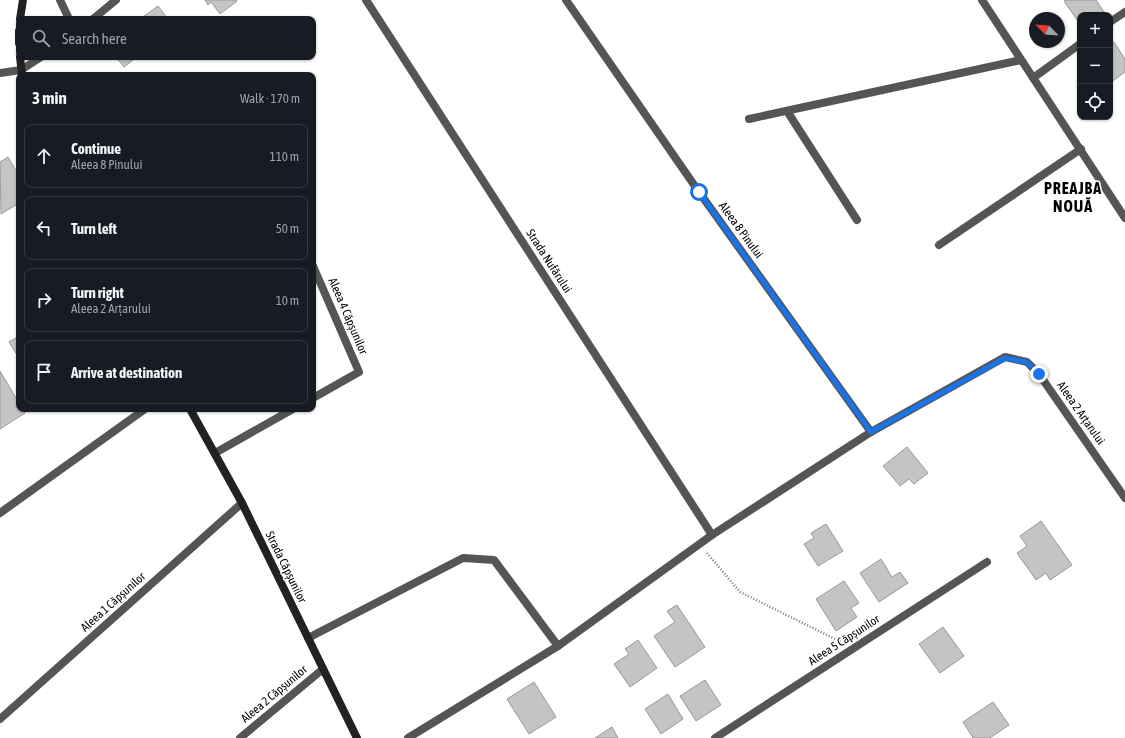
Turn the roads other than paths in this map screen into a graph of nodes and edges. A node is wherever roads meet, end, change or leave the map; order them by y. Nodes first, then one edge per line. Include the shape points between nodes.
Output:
1 (23, 0) edge
2 (60, 0) edge
3 (116, 0) edge
4 (366, 0) edge
5 (566, 0) edge
6 (982, 0) edge
7 (1125, 12) edge
8 (20, 16) edge
9 (68, 16) edge
10 (97, 16) edge
11 (1113, 20) edge
12 (1077, 46) edge
13 (20, 60) edge
14 (37, 60) edge
15 (1021, 60) junction
16 (22, 72) edge
17 (23, 72) edge
18 (16, 73) edge
19 (0, 74) edge
20 (1033, 78) junction
21 (787, 111) junction
22 (749, 119) dead end
23 (1081, 149) junction
24 (1125, 218) edge
25 (857, 220) dead end
26 (938, 246) dead end
27 (316, 273) edge
28 (316, 396) edge
29 (141, 412) edge
30 (192, 412) edge
31 (288, 412) edge
32 (871, 432) junction
33 (215, 453) junction
34 (1125, 498) edge
35 (242, 503) junction
36 (0, 513) edge
37 (712, 535) junction
38 (987, 562) dead end
39 (308, 638) junction
40 (558, 646) junction
41 (323, 669) junction
42 (0, 719) edge
43 (240, 738) edge
44 (357, 738) edge
45 (408, 738) edge
46 (715, 738) edge

1 - 8 street
2 - 9 street
3 - 10 street
4 - 37 street, Strada Nufărului
5 - 32 street, Aleea 8 Pinului via 699,192
6 - 15 street
7 - 11 street
12 - 20 street
13 - 16 street
14 - 17 street
15 - 20 street
15 - 21 street
18 - 19 street
20 - 23 street
21 - 22 street
21 - 25 street
23 - 24 street
23 - 26 street
27 - 28 street, Aleea 4 Căpșunilor via 359,372
29 - 36 street
30 - 33 street, Strada Căpșunilor
31 - 33 street
32 - 34 street, Aleea 2 Arțarului via 1005,358 1026,362 1039,374
32 - 37 street
33 - 35 street, Strada Căpșunilor
35 - 39 street, Strada Căpșunilor
35 - 42 street, Aleea 1 Căpșunilor
37 - 40 street
38 - 46 street, Aleea 5 Căpșunilor
39 - 40 street via 463,558 494,560
39 - 41 street, Strada Căpșunilor
40 - 45 street
41 - 43 street, Aleea 2 Căpșunilor
41 - 44 street, Strada Căpșunilor

